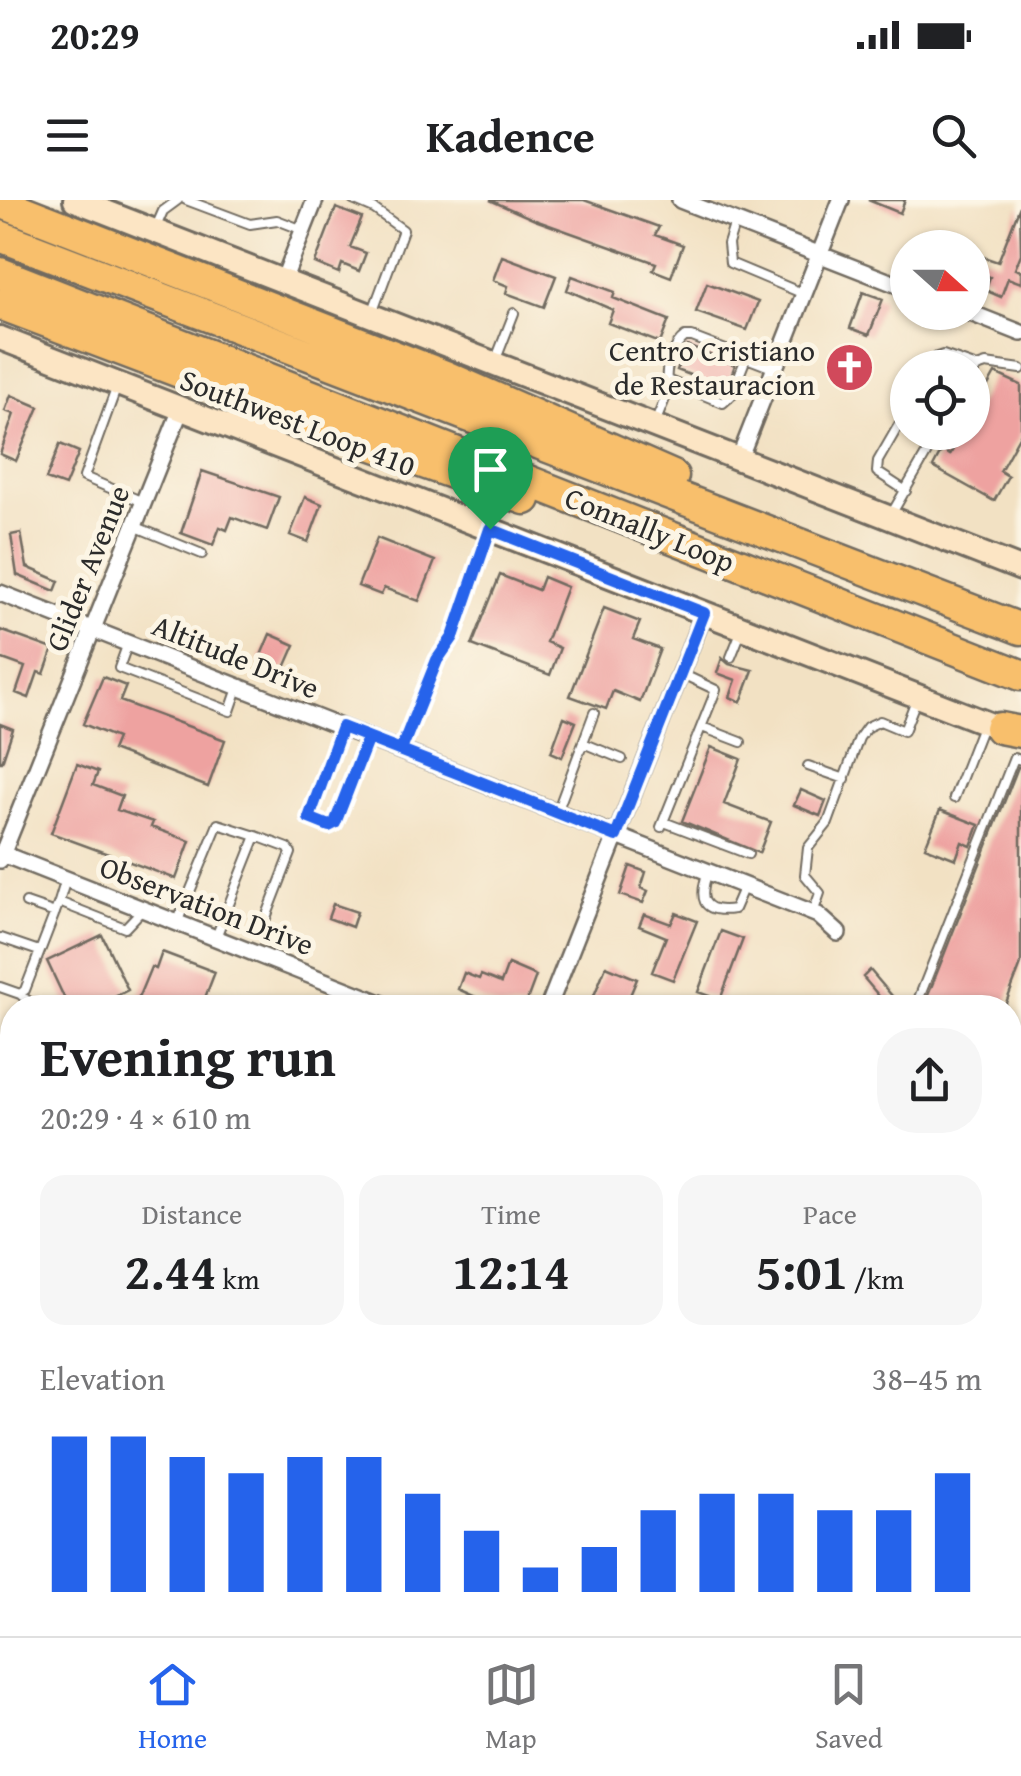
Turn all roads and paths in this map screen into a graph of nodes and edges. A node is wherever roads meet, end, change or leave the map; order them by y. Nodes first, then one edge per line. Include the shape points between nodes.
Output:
1 (75, 200) edge
2 (178, 200) edge
3 (186, 200) edge
4 (315, 200) edge
5 (353, 200) edge
6 (680, 200) edge
7 (841, 200) edge
8 (0, 202) edge
9 (736, 222) junction
10 (303, 230) junction
11 (154, 231) junction
12 (0, 236) edge
13 (820, 254) junction
14 (0, 273) edge
15 (284, 281) junction
16 (890, 282) edge
17 (804, 294) junction
18 (12, 308) edge
19 (514, 312) dead end
20 (371, 315) junction
21 (990, 321) edge
22 (1021, 334) edge
23 (0, 338) edge
24 (746, 358) junction
25 (494, 364) junction
26 (990, 365) edge
27 (775, 369) junction
28 (1021, 369) edge
29 (118, 384) junction
30 (671, 384) junction
31 (180, 409) junction
32 (654, 426) junction
33 (890, 440) edge
34 (930, 450) edge
35 (740, 459) junction
36 (906, 491) junction
37 (143, 502) junction
38 (889, 517) junction
39 (134, 526) junction
40 (490, 529) junction
41 (783, 538) junction
42 (709, 553) junction
43 (202, 554) dead end
44 (1021, 569) edge
45 (0, 593) edge
46 (704, 613) junction
47 (92, 628) junction
48 (742, 628) junction
49 (1021, 629) edge
50 (128, 643) junction
51 (731, 657) dead end
52 (680, 673) junction
53 (1021, 674) edge
54 (239, 686) junction
55 (918, 696) junction
56 (594, 713) dead end
57 (342, 727) junction
58 (702, 727) junction
59 (1006, 729) edge
60 (368, 738) junction
61 (741, 742) dead end
62 (583, 743) junction
63 (401, 750) junction
64 (622, 759) dead end
65 (1021, 760) edge
66 (808, 766) dead end
67 (845, 778) junction
68 (954, 798) dead end
69 (557, 812) junction
70 (256, 836) junction
71 (616, 836) junction
72 (748, 854) dead end
73 (1, 856) edge
74 (708, 872) junction
75 (66, 879) junction
76 (744, 886) junction
77 (60, 902) junction
78 (26, 903) dead end
79 (143, 910) junction
80 (813, 912) junction
81 (55, 913) junction
82 (177, 923) junction
83 (262, 928) dead end
84 (838, 933) dead end
85 (1, 938) edge
86 (216, 938) junction
87 (39, 952) junction
88 (0, 986) edge
89 (20, 994) joint
90 (360, 995) edge
91 (553, 995) edge
92 (920, 995) edge

1 - 11 main road
2 - 11 lane via 163,211
3 - 10 lane via 250,224 276,220
4 - 10 street
5 - 20 lane via 403,230
6 - 9 street
7 - 13 street
8 - 41 highway via 549,420 688,483
9 - 13 street
9 - 17 lane via 730,263
10 - 15 street
11 - 15 main road
12 - 41 highway, Connally Loop
13 - 16 street
13 - 17 street
14 - 42 highway, Connally Loop
15 - 20 main road
17 - 27 street
18 - 42 highway via 455,474 669,548
19 - 25 lane
20 - 25 main road
21 - 22 street
23 - 29 main road, Southwest Loop 410
24 - 27 lane
24 - 30 lane via 724,403
24 - 30 lane via 685,337 666,374
25 - 32 main road
26 - 28 lane
27 - 35 street
29 - 31 main road, Southwest Loop 410
29 - 37 lane via 84,477
30 - 32 lane
31 - 37 street, Glider Avenue
31 - 40 main road, Southwest Loop 410
32 - 35 main road
33 - 36 lane via 877,472
34 - 36 lane
35 - 38 main road
36 - 38 lane
37 - 39 street, Glider Avenue
38 - 44 main road
39 - 43 lane
39 - 47 street, Glider Avenue
40 - 46 main road, Southwest Loop 410
40 - 63 lane via 453,637
41 - 49 highway, Connally Loop
42 - 53 highway, Connally Loop
45 - 47 street, Altitude Drive
46 - 48 main road, Southwest Loop 410
46 - 52 street
47 - 50 street, Altitude Drive
47 - 73 street, Glider Avenue
48 - 51 lane
48 - 55 main road, Southwest Loop 410
50 - 54 street, Altitude Drive
50 - 54 lane via 118,668 230,710
52 - 58 lane via 716,688
52 - 71 street
54 - 57 street, Altitude Drive
55 - 59 main road, Southwest Loop 410
55 - 67 lane via 904,731 880,721 868,727
56 - 62 lane
57 - 60 street, Altitude Drive
57 - 60 lane via 309,818 335,823
58 - 61 lane
58 - 72 lane via 663,825
59 - 68 lane
60 - 63 street, Altitude Drive
62 - 64 lane
62 - 69 lane
63 - 69 street, Altitude Drive
65 - 92 lane via 1014,758
66 - 67 lane
67 - 80 lane via 804,862 805,875 820,893
69 - 71 street, Altitude Drive
70 - 82 lane via 218,824
70 - 83 lane via 291,853
70 - 86 lane
71 - 74 street, Altitude Drive
71 - 91 street
73 - 75 street, Observation Drive
74 - 76 street, Altitude Drive
74 - 76 lane via 700,894 715,908 734,909
75 - 77 lane
75 - 79 street, Observation Drive
76 - 80 street, Altitude Drive
77 - 79 lane via 125,928
77 - 81 lane
78 - 81 lane
79 - 82 street, Observation Drive
80 - 84 street, Altitude Drive
81 - 87 lane
82 - 86 street, Observation Drive
85 - 87 lane
86 - 90 street, Observation Drive
87 - 89 lane
88 - 89 lane

